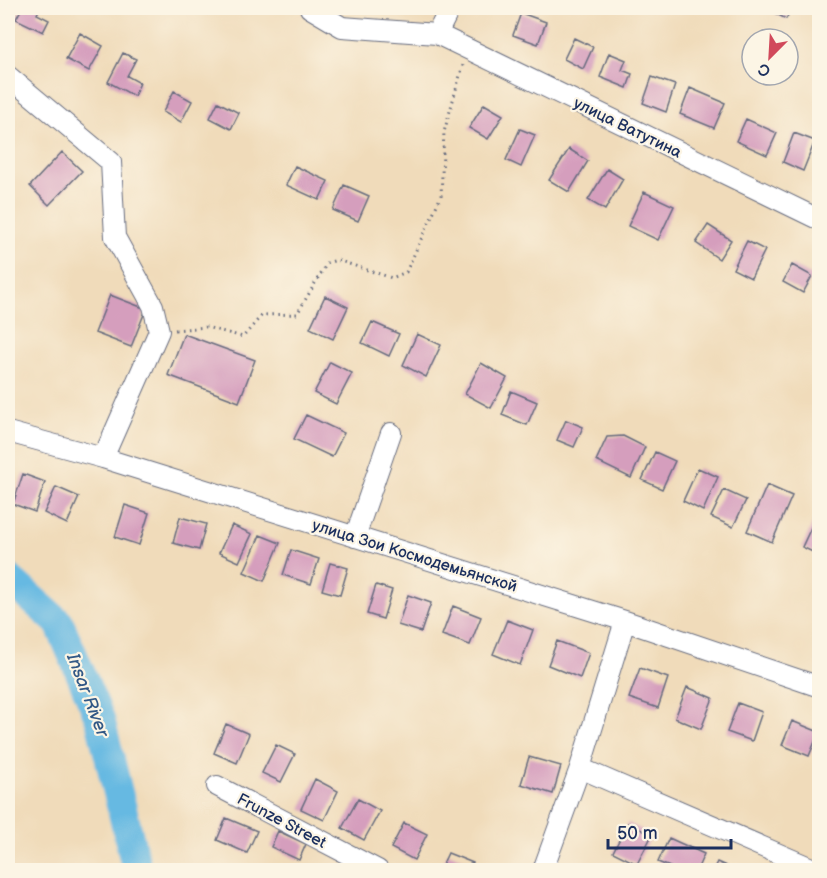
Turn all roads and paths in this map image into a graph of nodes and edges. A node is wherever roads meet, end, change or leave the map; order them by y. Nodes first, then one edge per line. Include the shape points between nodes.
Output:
1 (310, 8) edge
2 (450, 8) edge
3 (437, 34) junction
4 (468, 49) junction
5 (8, 76) edge
6 (819, 220) edge
7 (159, 331) junction
8 (8, 432) edge
9 (391, 433) dead end
10 (103, 458) junction
11 (355, 537) junction
12 (625, 621) junction
13 (819, 687) edge
14 (580, 768) junction
15 (217, 786) dead end
16 (378, 870) edge
17 (543, 870) edge
18 (816, 870) edge

1 - 3 street via 342,27
2 - 3 street
3 - 4 street, улица Ватутина
4 - 6 street, улица Ватутина
4 - 7 path via 444,132 441,196 405,272 392,278 337,260 327,263 297,314 262,315 243,337 206,327
5 - 7 street via 111,162 114,237 153,306
7 - 10 street
8 - 10 street, улица Зои Космодемьянской
9 - 11 street
10 - 11 street, улица Зои Космодемьянской
11 - 12 street, улица Зои Космодемьянской
12 - 13 street, улица Зои Космодемьянской
12 - 14 street
14 - 17 street
14 - 18 street
15 - 16 street, Frunze Street

